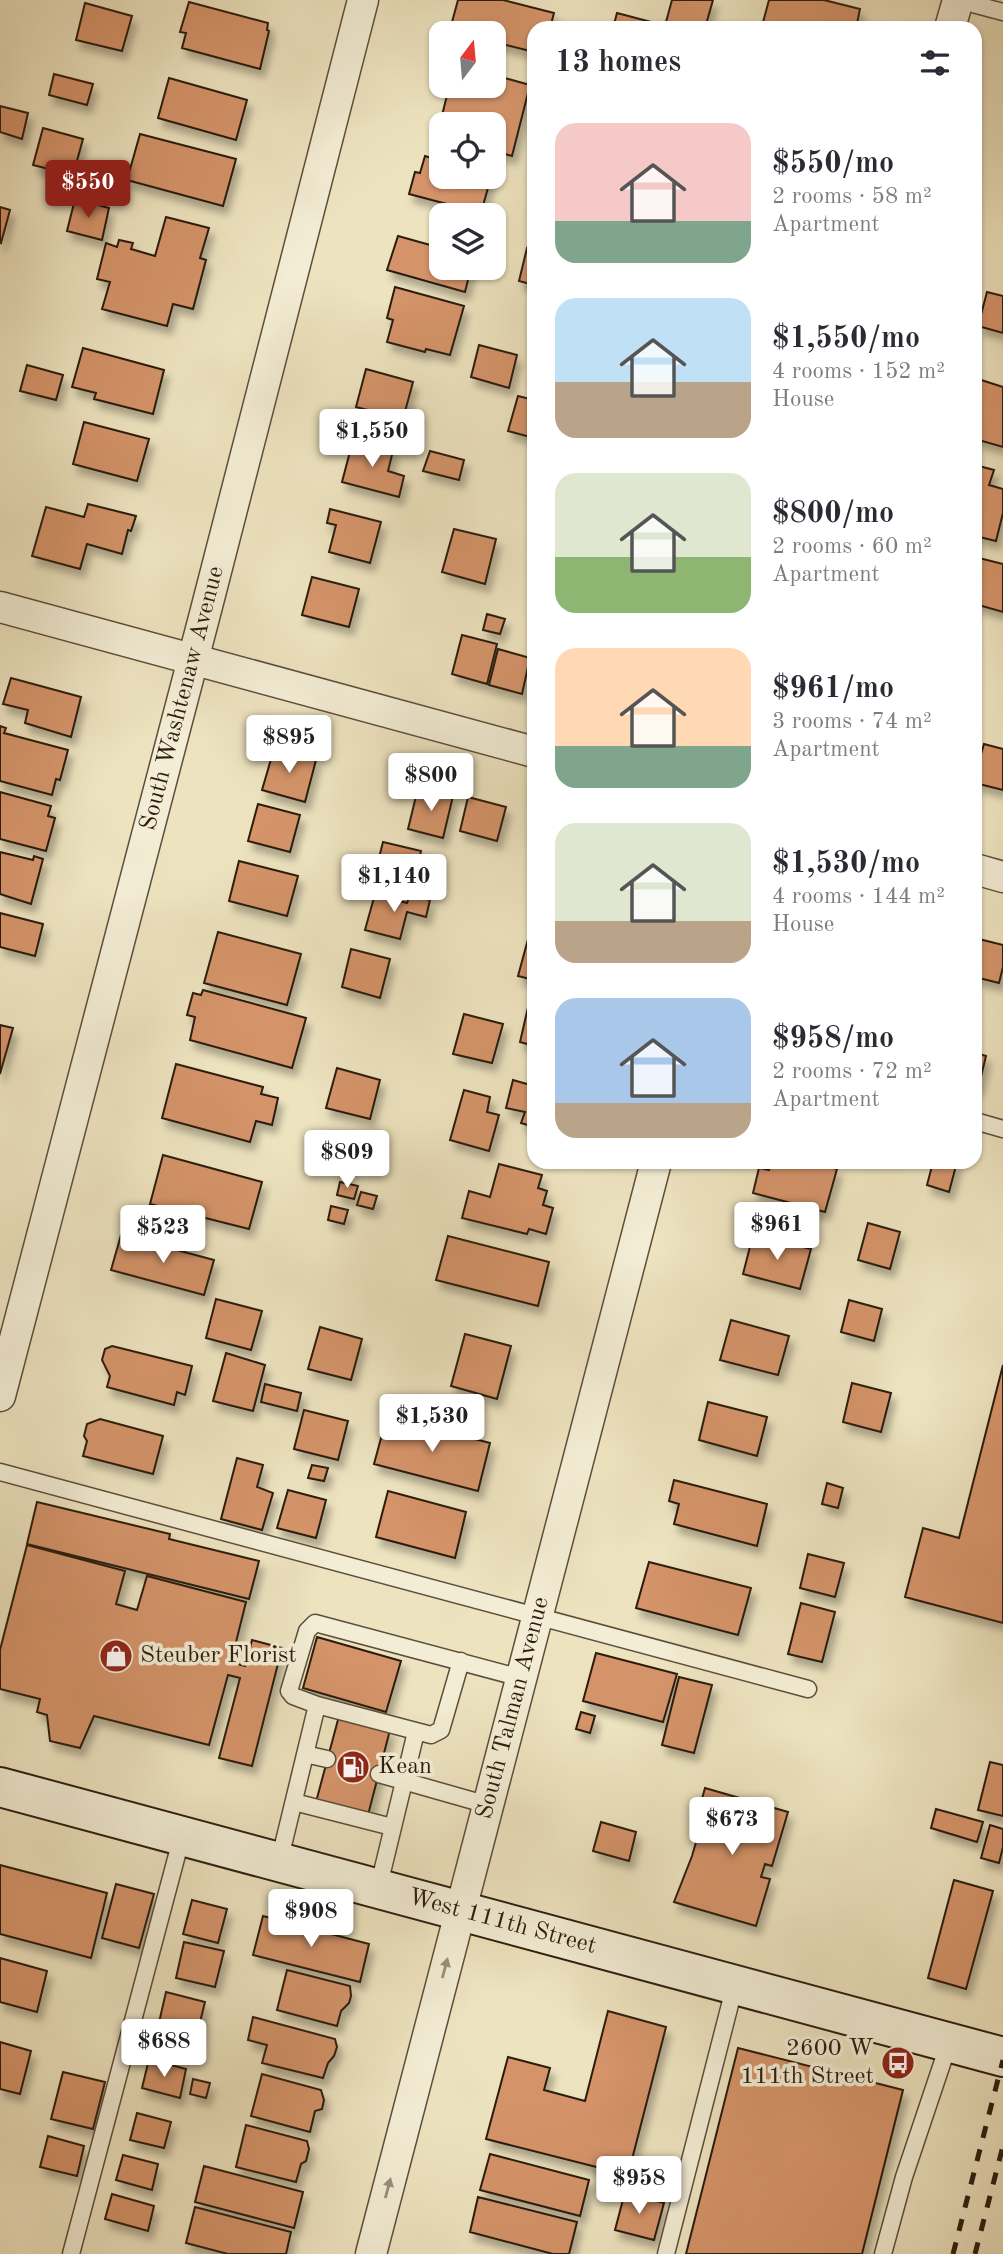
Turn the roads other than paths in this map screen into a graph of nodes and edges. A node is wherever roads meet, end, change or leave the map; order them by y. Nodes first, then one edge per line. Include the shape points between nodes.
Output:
1 (363, 0) edge
2 (958, 0) edge
3 (1003, 12) edge
4 (952, 21) edge
5 (0, 607) edge
6 (193, 660) junction
7 (527, 750) edge
8 (982, 871) edge
9 (1003, 877) edge
10 (982, 1123) edge
11 (1003, 1129) edge
12 (654, 1169) edge
13 (0, 1396) edge
14 (0, 1472) edge
15 (538, 1617) junction
16 (461, 1661) junction
17 (521, 1678) junction
18 (808, 1689) dead end
19 (317, 1705) junction
20 (416, 1732) junction
21 (305, 1754) junction
22 (327, 1759) dead end
23 (379, 1774) dead end
24 (404, 1780) junction
25 (0, 1787) edge
26 (294, 1802) junction
27 (488, 1805) junction
28 (392, 1827) junction
29 (182, 1836) junction
30 (279, 1862) junction
31 (378, 1889) junction
32 (460, 1911) junction
33 (735, 1985) junction
34 (949, 2043) junction
35 (1003, 2057) edge
36 (71, 2254) edge
37 (371, 2254) edge
38 (666, 2254) edge
39 (883, 2254) edge

1 - 6 street, South Washtenaw Avenue
2 - 3 lane
2 - 4 street
5 - 6 street
6 - 7 street
6 - 13 street, South Washtenaw Avenue
8 - 9 street
10 - 11 lane
12 - 15 street, South Talman Avenue
14 - 15 lane
15 - 17 street, South Talman Avenue
15 - 18 lane
16 - 17 lane
16 - 19 lane via 315,1623 307,1630 289,1691
16 - 20 lane via 441,1730 431,1735
17 - 27 street, South Talman Avenue
19 - 20 lane
19 - 21 lane
20 - 24 lane
21 - 22 lane
21 - 26 lane
23 - 24 lane
24 - 27 lane
24 - 28 lane
25 - 29 main road, West 111th Street
26 - 28 lane
26 - 30 lane
27 - 32 street, South Talman Avenue
28 - 31 lane
29 - 30 main road, West 111th Street
29 - 36 lane
30 - 31 main road, West 111th Street
31 - 32 main road, West 111th Street
32 - 33 main road, West 111th Street
37 -> 32 street, South Talman Avenue
33 - 34 main road, West 111th Street
33 - 38 lane
34 - 35 main road, West 111th Street
34 - 39 lane

